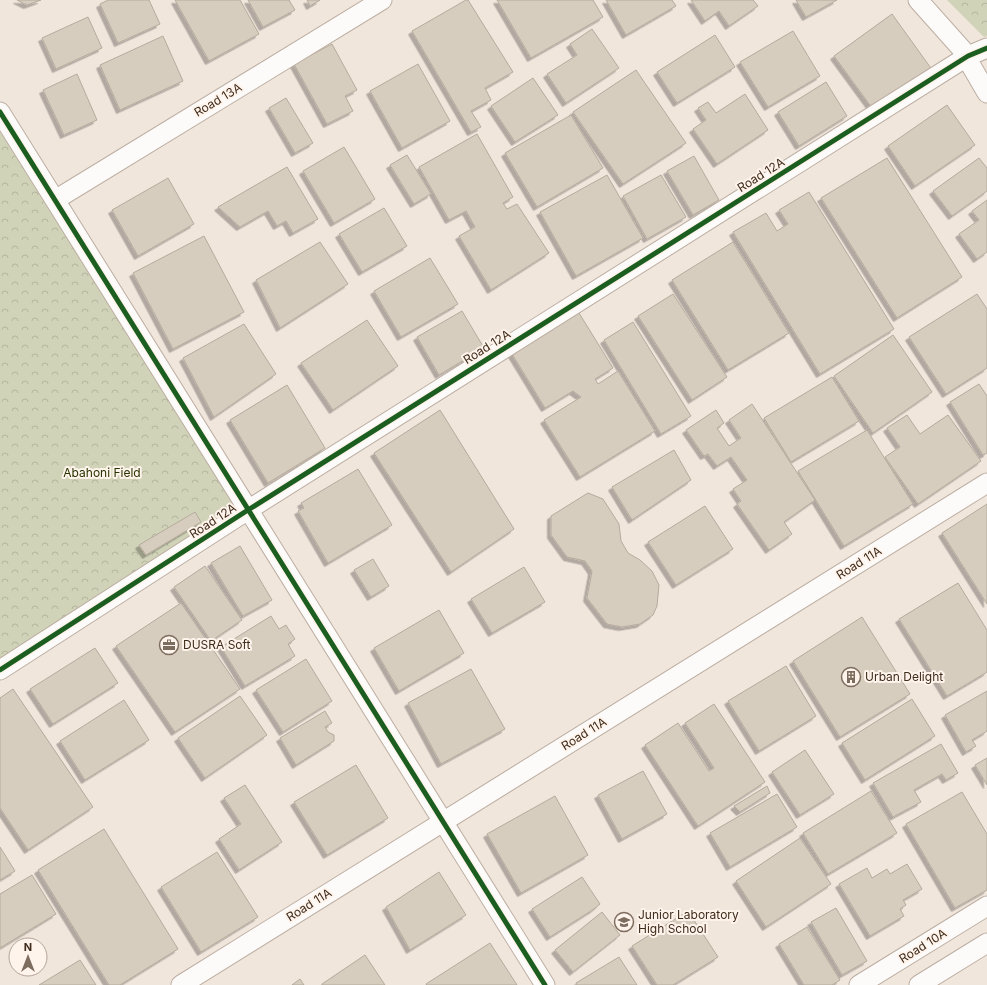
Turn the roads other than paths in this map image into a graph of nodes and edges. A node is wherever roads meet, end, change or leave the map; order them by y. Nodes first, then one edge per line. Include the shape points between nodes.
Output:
1 (382, 0) edge
2 (918, 0) edge
3 (987, 48) edge
4 (967, 57) junction
5 (987, 93) edge
6 (0, 112) edge
7 (55, 200) junction
8 (987, 483) edge
9 (248, 510) junction
10 (0, 670) edge
11 (443, 822) junction
12 (987, 906) edge
13 (987, 943) edge
14 (181, 985) edge
15 (545, 985) edge
16 (860, 985) edge
17 (919, 985) edge

1 - 7 street, Road 13A
2 - 4 street
3 - 4 street, Road 12A
4 - 5 street
4 - 9 street, Road 12A
6 - 7 street
7 - 9 street
8 - 11 street, Road 11A
9 - 10 street, Road 12A
9 - 11 street
11 - 14 street, Road 11A
11 - 15 street
12 - 16 street, Road 10A
13 - 17 street

